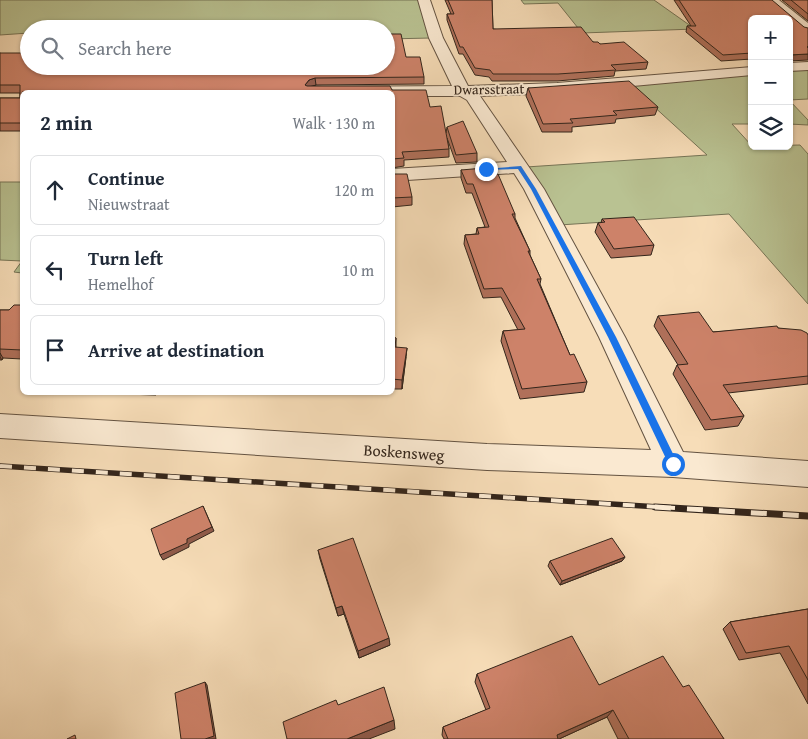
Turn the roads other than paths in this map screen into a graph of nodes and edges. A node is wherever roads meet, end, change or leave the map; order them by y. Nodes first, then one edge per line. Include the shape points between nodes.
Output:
1 (424, 0) edge
2 (772, 0) edge
3 (808, 28) edge
4 (808, 66) edge
5 (793, 67) edge
6 (748, 71) edge
7 (463, 90) junction
8 (395, 91) edge
9 (520, 167) junction
10 (395, 175) edge
11 (0, 426) edge
12 (673, 464) junction
13 (808, 474) edge

1 - 7 street via 436,38
2 - 3 street
4 - 5 street
6 - 7 street, Dwarsstraat via 557,88
7 - 8 street, Dwarsstraat
7 - 9 street via 473,97
9 - 10 street
9 - 12 street via 612,337
11 - 12 street, Boskensweg via 488,457
12 - 13 street, Boskensweg

